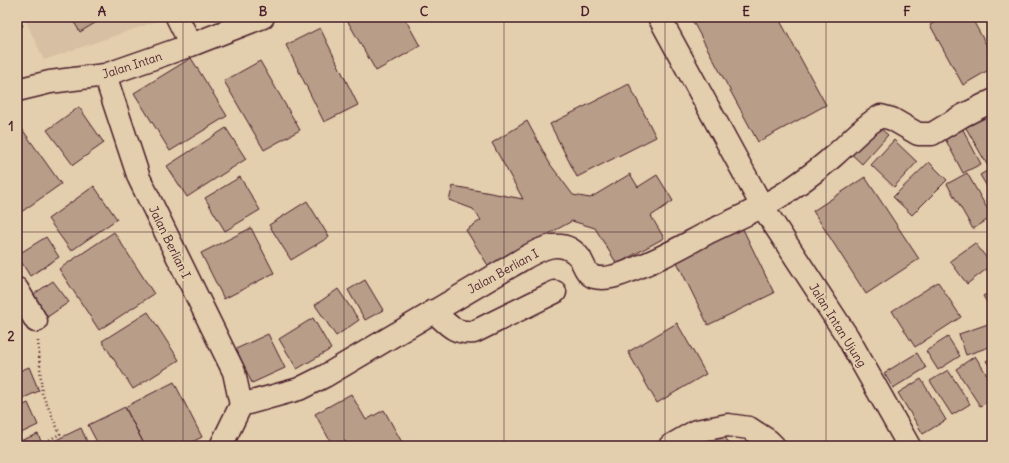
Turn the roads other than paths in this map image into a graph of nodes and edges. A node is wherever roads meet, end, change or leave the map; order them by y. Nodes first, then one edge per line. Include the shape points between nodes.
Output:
1 (177, 17) edge
2 (263, 17) edge
3 (659, 17) edge
4 (191, 45) junction
5 (105, 76) junction
6 (17, 90) edge
7 (991, 104) edge
8 (762, 206) junction
9 (17, 288) edge
10 (555, 292) dead end
11 (433, 311) junction
12 (36, 321) road end
13 (241, 405) junction
14 (221, 446) edge
15 (670, 446) edge
16 (774, 446) edge
17 (909, 446) edge

1 - 4 street
2 - 4 street
3 - 8 street, Jalan Intan Ujung
4 - 5 street, Jalan Intan
5 - 6 street, Jalan Intan via 50,82
5 - 13 street, Jalan Berlian I via 139,178 234,372
7 - 8 street via 962,116 932,134 918,134 892,119 881,116 872,121 836,155 791,189
8 - 11 street, Jalan Berlian I via 641,266 610,277 593,277 570,248 559,245 547,248 517,262
8 - 17 street, Jalan Intan Ujung via 847,336
9 - 12 street
10 - 11 street via 474,332 462,334
11 - 13 street, Jalan Berlian I via 299,389
13 - 14 street
15 - 16 street via 696,431 728,425 749,428

